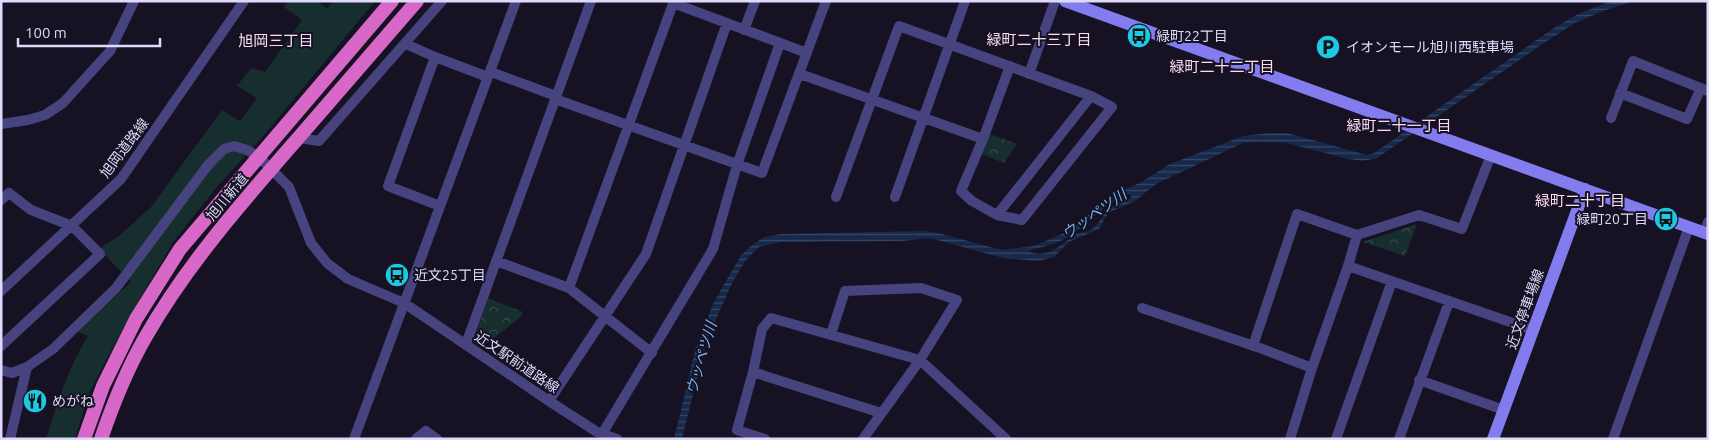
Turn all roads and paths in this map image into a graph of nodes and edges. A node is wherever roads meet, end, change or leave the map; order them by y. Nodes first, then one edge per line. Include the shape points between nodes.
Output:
1 (134, 1) edge
2 (244, 1) edge
3 (392, 1) edge
4 (417, 1) edge
5 (442, 1) edge
6 (516, 1) edge
7 (591, 1) edge
8 (755, 1) edge
9 (826, 1) edge
10 (964, 1) edge
11 (1055, 1) edge
12 (1065, 1) edge
13 (674, 2) edge
14 (727, 23) junction
15 (744, 30) junction
16 (780, 43) junction
17 (406, 44) junction
18 (949, 44) junction
19 (807, 53) junction
20 (435, 57) junction
21 (1010, 66) junction
22 (490, 74) junction
23 (800, 74) junction
24 (1029, 74) junction
25 (1704, 89) edge
26 (1620, 93) junction
27 (1091, 96) junction
28 (556, 97) junction
29 (871, 99) junction
30 (924, 118) junction
31 (1611, 118) dead end
32 (1, 124) edge
33 (629, 125) junction
34 (298, 138) junction
35 (983, 138) junction
36 (684, 146) junction
37 (1491, 155) junction
38 (258, 156) junction
39 (737, 165) junction
40 (272, 168) junction
41 (1585, 189) junction
42 (836, 197) dead end
43 (895, 197) dead end
44 (1, 200) edge
45 (440, 206) junction
46 (997, 215) junction
47 (72, 226) junction
48 (1689, 227) junction
49 (1707, 230) edge
50 (1358, 235) junction
51 (496, 261) junction
52 (1348, 266) junction
53 (1392, 281) junction
54 (569, 288) junction
55 (1, 292) edge
56 (1448, 302) junction
57 (404, 303) junction
58 (1142, 308) dead end
59 (605, 316) junction
60 (1533, 330) junction
61 (832, 334) junction
62 (466, 344) junction
63 (1, 346) edge
64 (1253, 346) junction
65 (652, 353) junction
66 (920, 360) junction
67 (27, 367) junction
68 (1312, 368) junction
69 (1, 370) edge
70 (753, 372) junction
71 (1419, 380) junction
72 (549, 401) junction
73 (1504, 410) junction
74 (881, 413) junction
75 (597, 435) edge
76 (10, 439) edge
77 (84, 439) edge
78 (101, 439) edge
79 (354, 439) edge
80 (416, 439) edge
81 (437, 439) edge
82 (617, 439) edge
83 (765, 439) edge
84 (862, 439) edge
85 (1006, 439) edge
86 (1290, 439) edge
87 (1336, 439) edge
88 (1399, 439) edge
89 (1493, 439) edge
90 (1612, 439) edge

1 - 32 street via 110,51 63,103 45,115
2 - 47 street, 旭岡道路線 via 121,179
3 - 38 highway, 旭川新道
4 - 34 highway, 旭川新道
5 - 17 street
6 - 22 street
7 - 28 street
8 - 15 street
9 - 19 street
10 - 18 street
11 - 24 street
12 - 37 main road
13 - 14 street
13 - 33 street
14 - 15 street
14 - 36 street
15 - 16 street
16 - 19 street
16 - 39 street
17 - 20 street
17 - 34 street via 319,141
18 - 21 street
18 - 29 street via 899,26
18 - 30 street
19 - 23 street
20 - 22 street
20 - 45 street via 388,186
21 - 24 street
21 - 35 street
22 - 28 street
22 - 45 street
23 - 29 street
23 - 39 street via 762,173
24 - 27 street
25 - 26 street via 1687,119
25 - 26 street via 1633,61
26 - 31 street
27 - 46 street
27 - 46 street via 1112,107 1022,220
28 - 33 street
28 - 51 street
29 - 30 street
29 - 42 street
30 - 35 street
30 - 43 street
33 - 36 street
33 - 54 street
34 - 40 highway, 旭川新道
35 - 46 street via 961,190 972,201
36 - 39 street
36 - 59 street via 646,254
37 - 41 main road
37 - 50 street via 1462,229 1418,215
38 - 40 street, 近文駅前道路線
38 - 67 street, 近文駅前道路線 via 234,146 224,149 208,165 116,288 53,349
38 - 77 highway, 旭川新道 via 180,249 136,319 103,386
39 - 65 street via 713,249
40 - 57 street, 近文駅前道路線 via 289,187 311,243 326,263 348,279
40 - 78 highway, 旭川新道 via 205,248 154,323 111,409
41 - 48 main road
41 - 60 main road, 近文停車場線
44 - 47 street via 10,193 31,210
45 - 57 street
47 - 55 street, 旭岡道路線
47 - 63 street via 100,254
48 - 49 main road
48 - 90 street
50 - 52 street
50 - 64 street via 1297,214
51 - 54 street
51 - 62 street
52 - 53 street
52 - 68 street
53 - 56 street
53 - 87 street
54 - 59 street
56 - 60 street
56 - 71 street
57 - 62 street, 近文駅前道路線
57 - 79 street
58 - 64 street
59 - 65 street
59 - 72 street
60 - 73 main road, 近文停車場線
61 - 66 street
61 - 66 street via 845,291 921,288 957,300
61 - 70 street via 771,318 762,329
62 - 72 street, 近文駅前道路線
64 - 68 street
65 - 75 street
66 - 74 street
66 - 85 street
67 - 69 street via 12,373
67 - 76 street
68 - 86 street
70 - 74 street
70 - 83 street via 737,430
71 - 73 street
71 - 88 street
72 - 75 street, 近文駅前道路線
73 - 89 main road, 近文停車場線
74 - 84 street
75 - 82 street, 近文駅前道路線
80 - 81 street via 426,431

